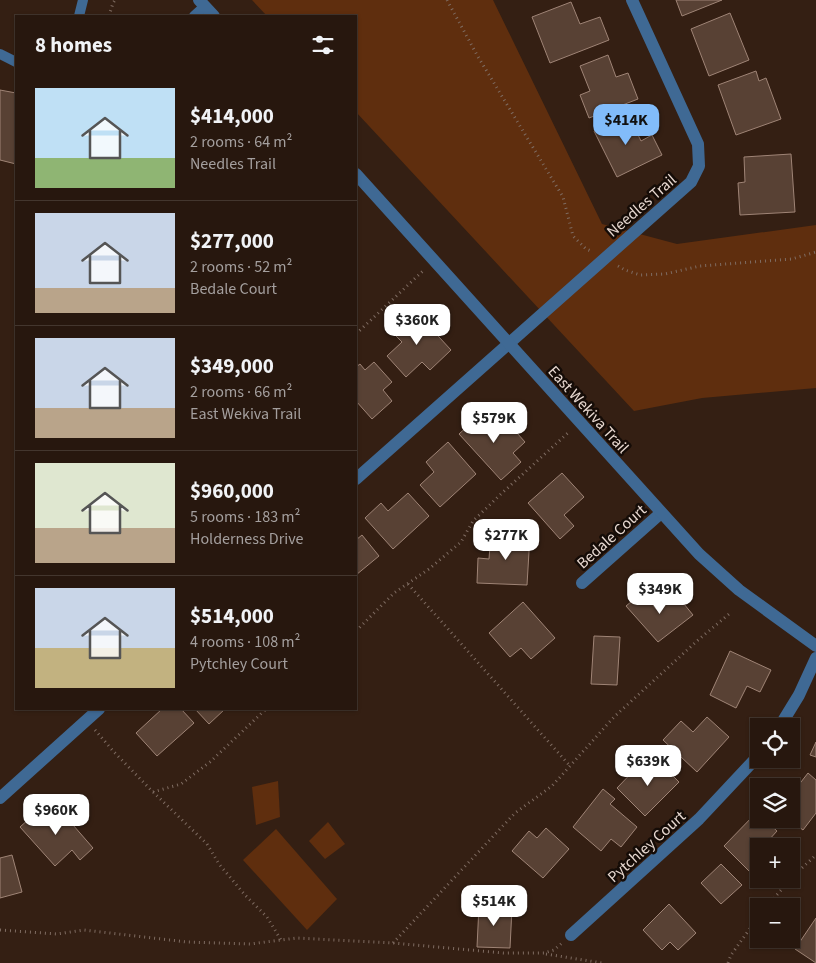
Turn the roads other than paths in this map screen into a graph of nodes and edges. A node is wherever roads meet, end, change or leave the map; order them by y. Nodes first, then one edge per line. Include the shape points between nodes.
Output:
1 (83, 0) edge
2 (632, 0) edge
3 (202, 3) edge
4 (79, 15) edge
5 (195, 15) edge
6 (213, 15) edge
7 (0, 54) edge
8 (15, 62) edge
9 (357, 175) edge
10 (508, 343) junction
11 (357, 478) edge
12 (661, 512) junction
13 (582, 583) dead end
14 (816, 646) edge
15 (816, 658) edge
16 (99, 710) edge
17 (785, 718) edge
18 (750, 766) edge
19 (0, 798) edge
20 (572, 935) road end

1 - 4 lane
2 - 10 street, Needles Trail via 698,144 699,166 691,182
3 - 5 lane
3 - 6 street
7 - 8 lane
9 - 10 street, East Wekiva Trail
10 - 11 street, Needles Trail
10 - 12 street, East Wekiva Trail
12 - 13 street, Bedale Court
12 - 14 street, East Wekiva Trail via 699,554 739,590
15 - 17 street
16 - 19 street
18 - 20 street, Pytchley Court via 699,819

